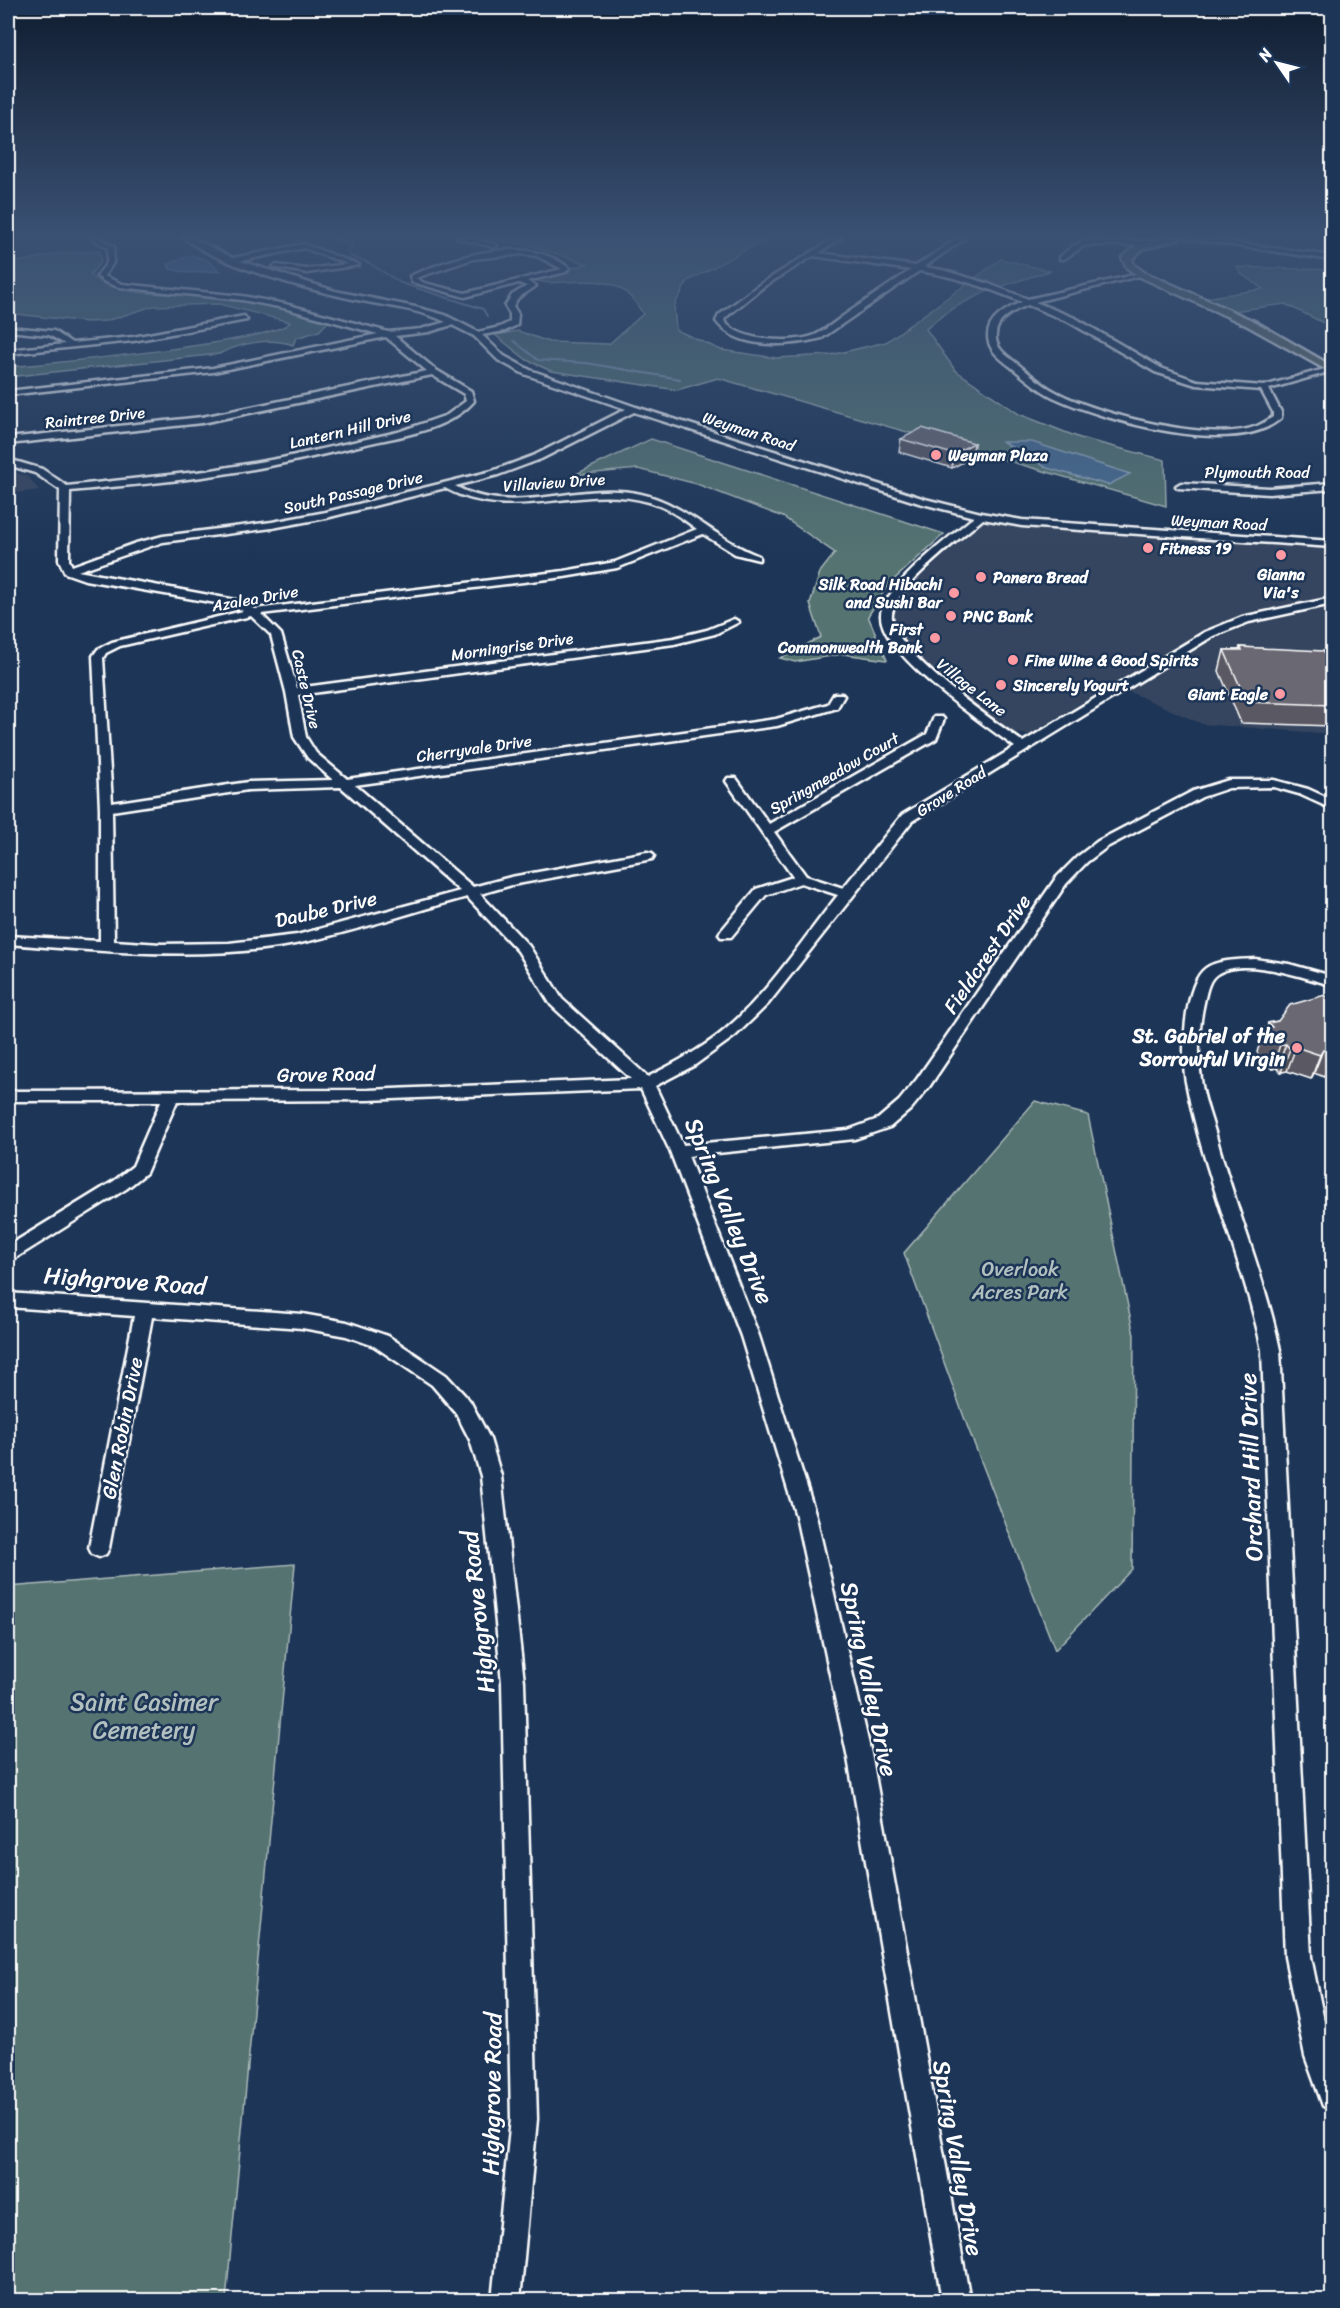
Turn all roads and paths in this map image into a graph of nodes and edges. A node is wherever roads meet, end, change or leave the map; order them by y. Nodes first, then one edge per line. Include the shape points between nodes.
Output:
1 (71, 346) edge
2 (331, 346) edge
3 (402, 346) edge
4 (489, 346) edge
5 (994, 346) edge
6 (1117, 346) edge
7 (1290, 346) edge
8 (8, 352) edge
9 (1332, 369) edge
10 (433, 372) junction
11 (1264, 388) junction
12 (8, 393) edge
13 (633, 409) junction
14 (8, 441) edge
15 (8, 462) edge
16 (448, 486) junction
17 (1180, 486) dead end
18 (1332, 486) edge
19 (65, 489) junction
20 (981, 516) junction
21 (703, 530) junction
22 (1332, 544) edge
23 (755, 558) dead end
24 (69, 571) junction
25 (1332, 601) edge
26 (253, 612) junction
27 (734, 622) dead end
28 (292, 692) junction
29 (838, 696) dead end
30 (938, 719) dead end
31 (1022, 747) junction
32 (732, 781) dead end
33 (345, 783) junction
34 (1332, 805) edge
35 (106, 808) junction
36 (766, 831) junction
37 (647, 856) dead end
38 (801, 879) junction
39 (471, 893) junction
40 (846, 893) junction
41 (726, 934) dead end
42 (8, 940) edge
43 (107, 945) junction
44 (1332, 981) edge
45 (648, 1088) junction
46 (8, 1096) edge
47 (171, 1096) junction
48 (678, 1151) junction
49 (8, 1254) edge
50 (8, 1300) edge
51 (145, 1308) junction
52 (99, 1548) dead end
53 (1332, 2097) edge
54 (506, 2301) edge
55 (956, 2301) edge

1 - 8 street
2 - 12 street via 213,370
3 - 10 street, Lantern Hill Drive
4 - 13 street, Weyman Road via 526,372
5 - 11 street via 1000,355 1045,389 1091,409 1169,428 1211,434 1261,429 1277,418
6 - 11 street via 1172,377 1221,387
7 - 9 main road
9 - 11 street
10 - 14 street, Raintree Drive via 202,420
10 - 19 street, Lantern Hill Drive via 468,393 470,400 452,415 411,431 276,462
13 - 16 street, South Passage Drive via 538,457
13 - 20 street, Weyman Road via 843,477
15 - 19 street via 44,472
16 - 21 street, Villaview Drive via 471,498 491,501 591,493 640,496 670,505
16 - 24 street, South Passage Drive via 272,525 163,539
17 - 18 street, Plymouth Road via 1269,491
19 - 24 street via 64,560
20 - 22 street, Weyman Road via 1080,529
20 - 31 street, Village Lane via 894,594 886,615 892,638 911,660
21 - 23 street, Villaview Drive via 735,553
21 - 26 street, Azalea Drive via 617,565
24 - 26 street, Caste Drive via 236,603
25 - 31 street, Grove Road via 1246,619 1209,634
26 - 28 street, Caste Drive via 276,634
26 - 35 street, Azalea Drive via 116,644 102,651 97,658
27 - 28 street, Morningrise Drive via 674,641
28 - 33 street, Caste Drive via 300,737 312,755
29 - 33 street, Cherryvale Drive via 833,706 777,722
30 - 36 street, Springmeadow Court via 932,736
31 - 40 street, Grove Road via 907,818
32 - 36 street
33 - 35 street, Cherryvale Drive via 248,786
33 - 39 street, Caste Drive
34 - 48 street, Fieldcrest Drive via 1293,787 1239,783 1212,788 1109,839 1080,859 1061,881 923,1083 884,1122 849,1135
35 - 43 street, Azalea Drive
36 - 38 street, Springmeadow Court
37 - 39 street, Daube Drive via 543,874
38 - 40 street
38 - 41 street via 761,892
39 - 43 street, Daube Drive via 298,939 229,947
39 - 45 street, Caste Drive via 524,949 556,1002
40 - 45 street, Grove Road via 763,1001 738,1025
42 - 43 street, Daube Drive
44 - 53 street, Orchard Hill Drive via 1255,963 1211,971 1202,982 1191,1049 1196,1091 1216,1168 1264,1316 1271,1350 1298,1957 1318,2056
45 - 47 street, Grove Road
45 - 48 street, Spring Valley Drive
46 - 47 street, Grove Road
47 - 49 street via 140,1169
48 - 55 street, Spring Valley Drive via 750,1336 806,1516 860,1758
50 - 51 street, Highgrove Road
51 - 52 street, Glen Robin Drive
51 - 54 street, Highgrove Road via 302,1321 347,1329 381,1341 440,1380 464,1407 480,1439 491,1476 513,1682 524,2119

